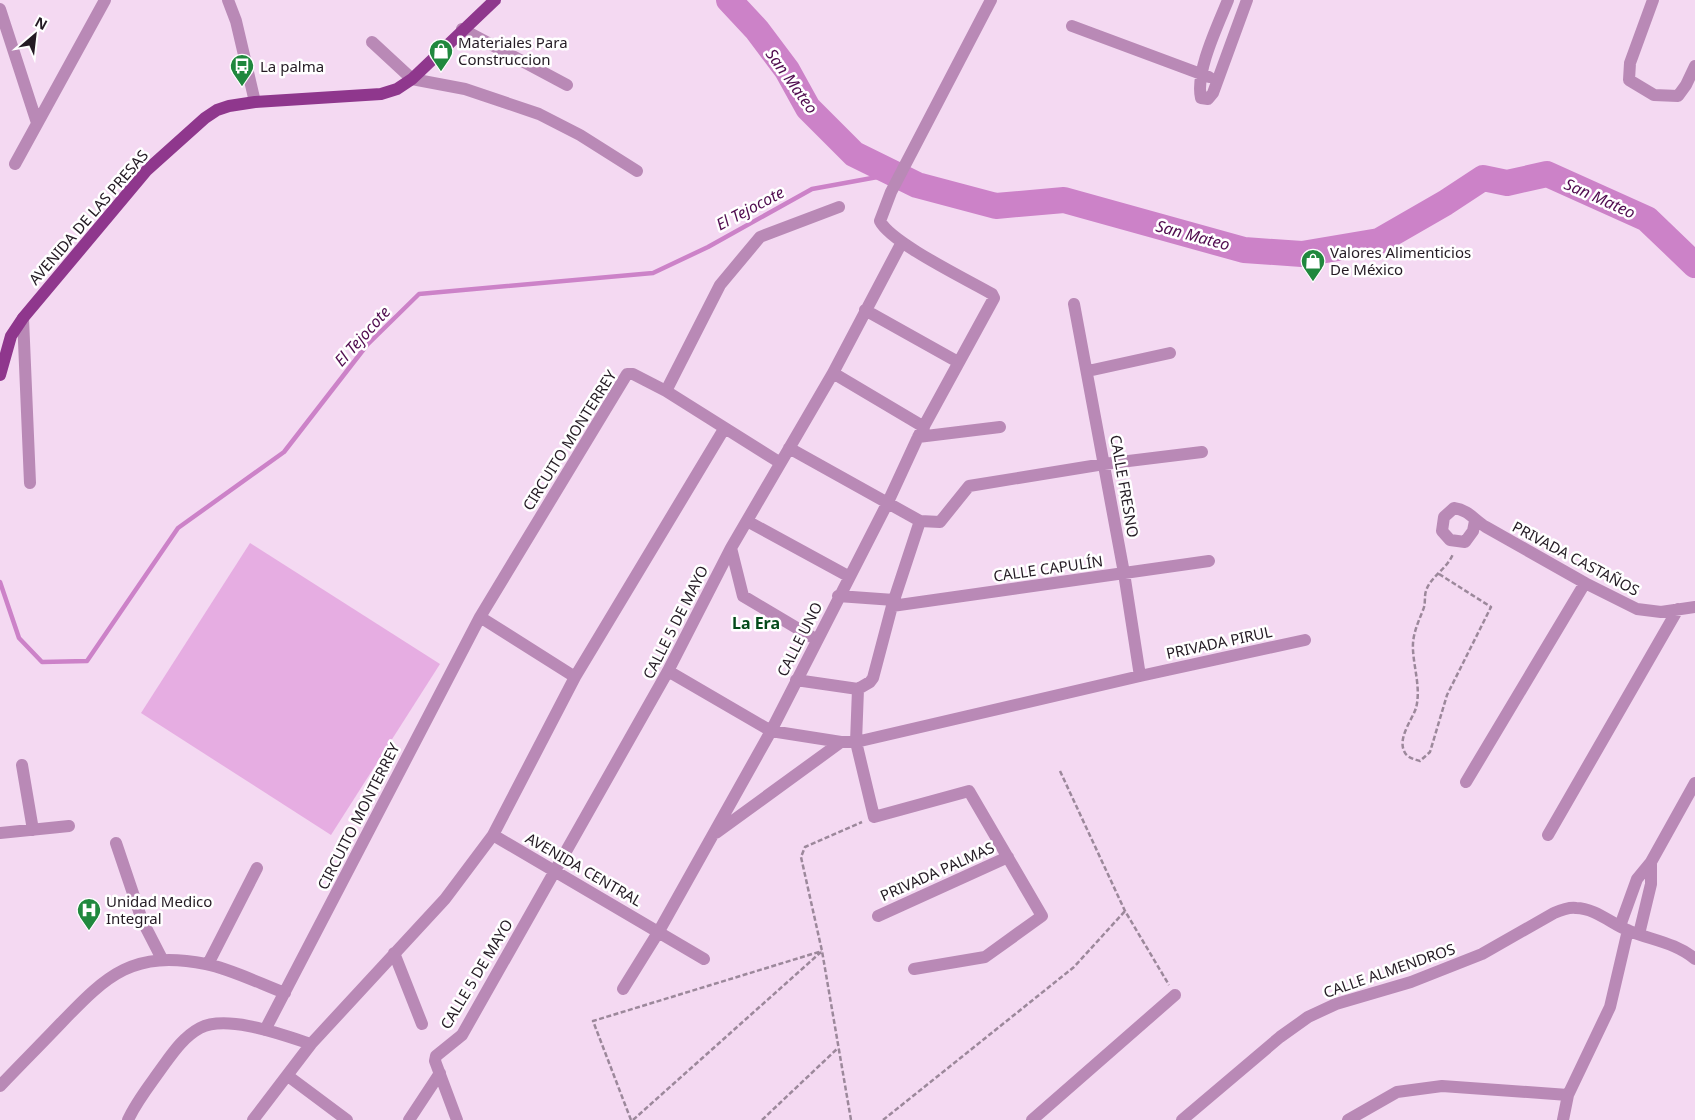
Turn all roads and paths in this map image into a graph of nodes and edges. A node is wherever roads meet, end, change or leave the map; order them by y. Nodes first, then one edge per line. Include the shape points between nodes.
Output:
1 (105, 0) edge
2 (228, 0) edge
3 (495, 0) edge
4 (991, 0) edge
5 (1228, 0) edge
6 (1247, 0) edge
7 (1652, 0) edge
8 (0, 9) edge
9 (1072, 26) dead end
10 (462, 30) junction
11 (372, 42) dead end
12 (1695, 66) edge
13 (1201, 74) junction
14 (412, 79) junction
15 (1218, 80) junction
16 (567, 85) dead end
17 (255, 102) junction
18 (37, 123) junction
19 (15, 164) dead end
20 (637, 171) dead end
21 (838, 208) dead end
22 (902, 242) junction
23 (1074, 304) dead end
24 (865, 310) junction
25 (23, 318) junction
26 (6, 338) edge
27 (1170, 353) dead end
28 (958, 362) junction
29 (1088, 371) junction
30 (833, 373) junction
31 (0, 375) edge
32 (666, 391) junction
33 (1000, 427) dead end
34 (724, 429) junction
35 (921, 432) junction
36 (789, 448) junction
37 (1202, 452) dead end
38 (779, 462) junction
39 (1104, 464) junction
40 (30, 483) dead end
41 (888, 502) junction
42 (747, 521) junction
43 (920, 521) junction
44 (1475, 521) junction
45 (1458, 541) junction
46 (731, 548) junction
47 (1209, 561) dead end
48 (1124, 573) junction
49 (1439, 574) junction
50 (848, 576) junction
51 (1585, 583) junction
52 (838, 596) junction
53 (893, 603) junction
54 (1695, 606) edge
55 (1678, 609) junction
56 (480, 617) junction
57 (817, 640) junction
58 (1305, 640) dead end
59 (668, 671) junction
60 (1140, 676) junction
61 (575, 677) junction
62 (796, 680) junction
63 (858, 689) junction
64 (771, 731) junction
65 (841, 742) junction
66 (856, 742) junction
67 (22, 765) dead end
68 (1060, 771) dead end
69 (1466, 782) dead end
70 (1695, 783) edge
71 (874, 817) junction
72 (69, 826) dead end
73 (33, 830) junction
74 (0, 833) edge
75 (493, 835) junction
76 (1548, 835) dead end
77 (713, 836) junction
78 (116, 843) dead end
79 (1008, 857) junction
80 (1651, 862) junction
81 (257, 868) dead end
82 (555, 870) junction
83 (1125, 911) junction
84 (878, 916) dead end
85 (1629, 930) junction
86 (659, 931) junction
87 (822, 951) junction
88 (394, 953) junction
89 (704, 958) dead end
90 (162, 959) junction
91 (1695, 959) edge
92 (208, 964) junction
93 (914, 969) dead end
94 (623, 989) dead end
95 (285, 993) junction
96 (1175, 995) joint
97 (422, 1024) dead end
98 (265, 1030) junction
99 (311, 1044) junction
100 (838, 1048) junction
101 (440, 1073) junction
102 (288, 1076) junction
103 (0, 1086) edge
104 (1568, 1095) junction
105 (128, 1120) edge
106 (253, 1120) edge
107 (347, 1120) edge
108 (409, 1120) edge
109 (457, 1120) edge
110 (632, 1120) edge
111 (762, 1120) edge
112 (851, 1120) edge
113 (883, 1120) edge
114 (1032, 1120) edge
115 (1182, 1120) edge
116 (1348, 1120) edge
117 (1563, 1120) edge

1 - 18 street
2 - 17 street
3 - 10 main road, AVENIDA DE LAS PRESAS
4 - 22 street via 891,192 880,221 884,229
5 - 13 street
6 - 15 street
7 - 12 street via 1630,63 1629,80 1654,94 1678,96
8 - 18 street
9 - 13 street
10 - 14 main road, AVENIDA DE LAS PRESAS
10 - 16 street
11 - 14 street
13 - 15 street
13 - 15 street via 1201,98 1208,99
14 - 17 main road, AVENIDA DE LAS PRESAS via 381,94
14 - 20 street via 465,89 539,114
17 - 25 main road, AVENIDA DE LAS PRESAS via 230,106 205,118 147,170
18 - 19 street
21 - 32 street via 760,238 720,284
22 - 24 street, CALLE 5 DE MAYO
22 - 28 street, CALLE UNO via 994,298
23 - 29 street, CALLE FRESNO
24 - 28 street
24 - 30 street, CALLE 5 DE MAYO
25 - 26 main road, AVENIDA DE LAS PRESAS
25 - 40 street
26 - 31 main road, AVENIDA DE LAS PRESAS
27 - 29 street
28 - 35 street, CALLE UNO
29 - 39 street, CALLE FRESNO
30 - 35 street
30 - 36 street, CALLE 5 DE MAYO
32 - 34 street, CIRCUITO MONTERREY
32 - 56 street, CIRCUITO MONTERREY via 633,374 626,374
33 - 35 street
34 - 38 street, CIRCUITO MONTERREY
34 - 61 street
35 - 41 street, CALLE UNO
36 - 38 street, CALLE 5 DE MAYO
36 - 41 street
37 - 39 street
38 - 42 street, CALLE 5 DE MAYO
39 - 43 street via 969,486 944,520
39 - 48 street, CALLE FRESNO
41 - 43 street
41 - 50 street, CALLE UNO
42 - 46 street, CALLE 5 DE MAYO
42 - 50 street
43 - 53 street
44 - 45 street via 1465,542
44 - 45 street, PRIVADA CASTAÑOS via 1465,510 1454,508 1444,517 1442,531 1450,540
44 - 51 street, PRIVADA CASTAÑOS
45 - 49 path via 1449,564
46 - 57 street via 743,596
46 - 59 street, CALLE 5 DE MAYO
47 - 48 street, CALLE CAPULÍN
48 - 53 street, CALLE CAPULÍN
48 - 60 street, CALLE FRESNO
49 - 49 path via 1426,590 1413,650 1418,686 1404,751 1410,758 1420,761 1430,752 1447,695 1491,607
50 - 52 street, CALLE UNO
51 - 55 street, PRIVADA CASTAÑOS via 1637,609 1661,612
51 - 69 street
52 - 53 street, CALLE CAPULÍN
52 - 57 street, CALLE UNO
53 - 63 street via 872,678
54 - 55 street, PRIVADA CASTAÑOS
55 - 76 street
56 - 61 street
56 - 95 street, CIRCUITO MONTERREY
57 - 62 street, CALLE UNO
58 - 60 street, PRIVADA PIRUL
59 - 64 street
59 - 82 street, CALLE 5 DE MAYO
60 - 66 street
61 - 75 street
62 - 63 street
62 - 64 street, CALLE UNO
63 - 66 street
64 - 65 street
64 - 77 street, CALLE UNO
65 - 66 street
65 - 77 street
66 - 71 street
67 - 73 street
68 - 83 path
70 - 80 street
71 - 79 street via 969,791
71 - 87 path via 806,847 801,857
72 - 73 street
73 - 74 street
75 - 82 street, AVENIDA CENTRAL
75 - 88 street via 445,899
77 - 86 street, CALLE UNO
78 - 90 street via 142,920
79 - 84 street, PRIVADA PALMAS
79 - 93 street via 1042,916 985,957
80 - 85 street via 1651,884
80 - 85 street via 1637,879
81 - 92 street
82 - 86 street, AVENIDA CENTRAL
82 - 101 street, CALLE 5 DE MAYO via 462,1035 442,1050 435,1061
83 - 96 path
83 - 113 path via 1074,967
85 - 91 street, CALLE ALMENDROS via 1672,945
85 - 104 street via 1610,1007
85 - 115 street, CALLE ALMENDROS via 1588,910 1564,910 1482,954 1411,982 1336,1004 1308,1017 1280,1037
86 - 89 street, AVENIDA CENTRAL
86 - 94 street, CALLE UNO
87 - 100 path
87 - 110 path
87 - 110 path via 593,1021
88 - 97 street
88 - 99 street
90 - 92 street
90 - 103 street via 115,973 96,987
92 - 95 street
95 - 98 street, CIRCUITO MONTERREY
96 - 114 street
98 - 99 street
98 - 105 street via 220,1023 200,1028 182,1041
99 - 102 street
100 - 111 path
100 - 112 path
101 - 108 street
101 - 109 street
102 - 106 street
102 - 107 street
104 - 116 street via 1442,1086 1397,1092
104 - 117 street

